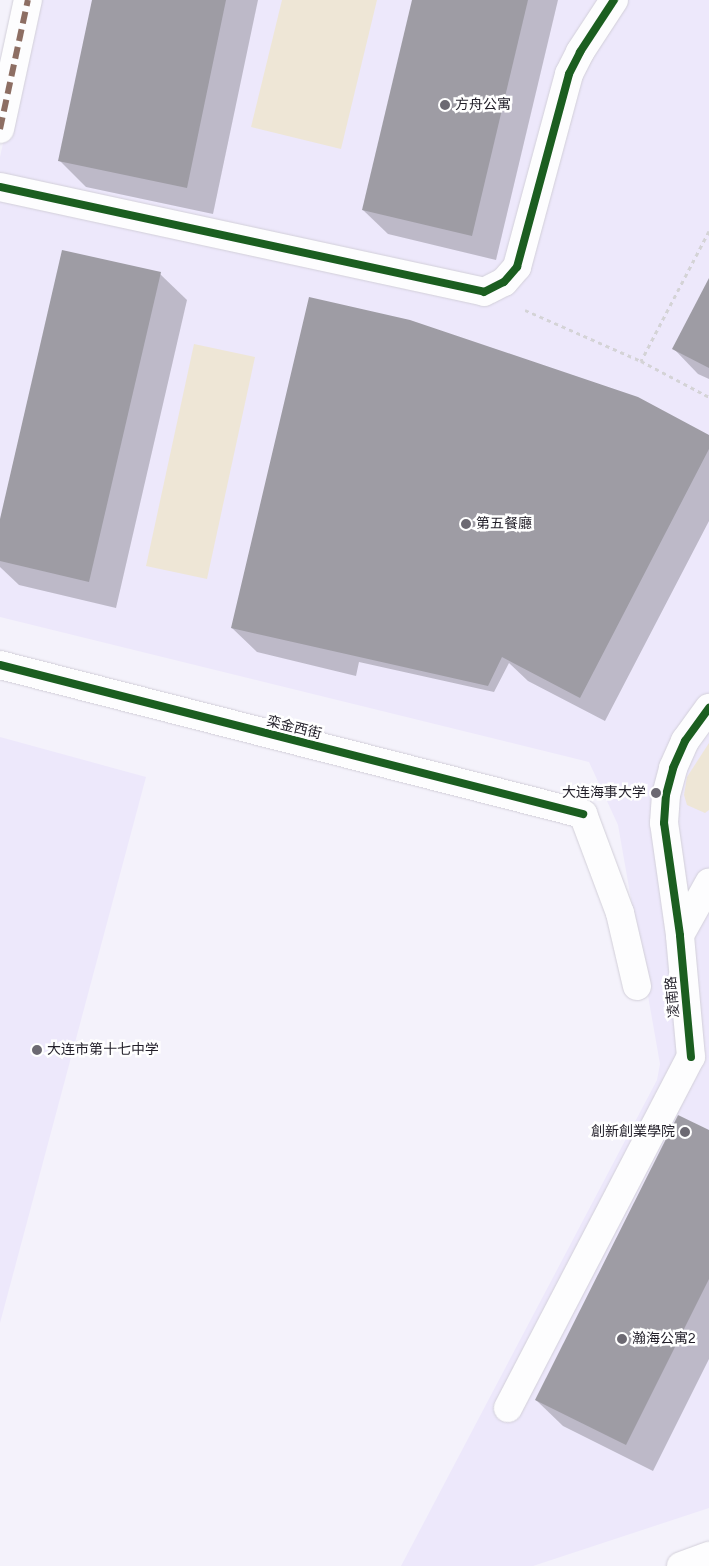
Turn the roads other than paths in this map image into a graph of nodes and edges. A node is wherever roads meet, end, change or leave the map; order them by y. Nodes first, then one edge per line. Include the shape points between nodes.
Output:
1 (28, 0) edge
2 (614, 0) edge
3 (0, 129) edge
4 (0, 187) edge
5 (0, 666) edge
6 (709, 708) edge
7 (709, 883) edge
8 (680, 935) junction
9 (637, 986) dead end
10 (508, 1408) dead end
11 (709, 1556) edge
12 (681, 1566) edge

1 - 3 street
2 - 4 street via 569,74 517,267 504,282 484,292
5 - 9 street, 栾金西街 via 583,814 620,913
6 - 8 street, 凌南路 via 685,741 666,795 665,841
7 - 8 street
8 - 10 street, 凌南路 via 691,1057
11 - 12 street

